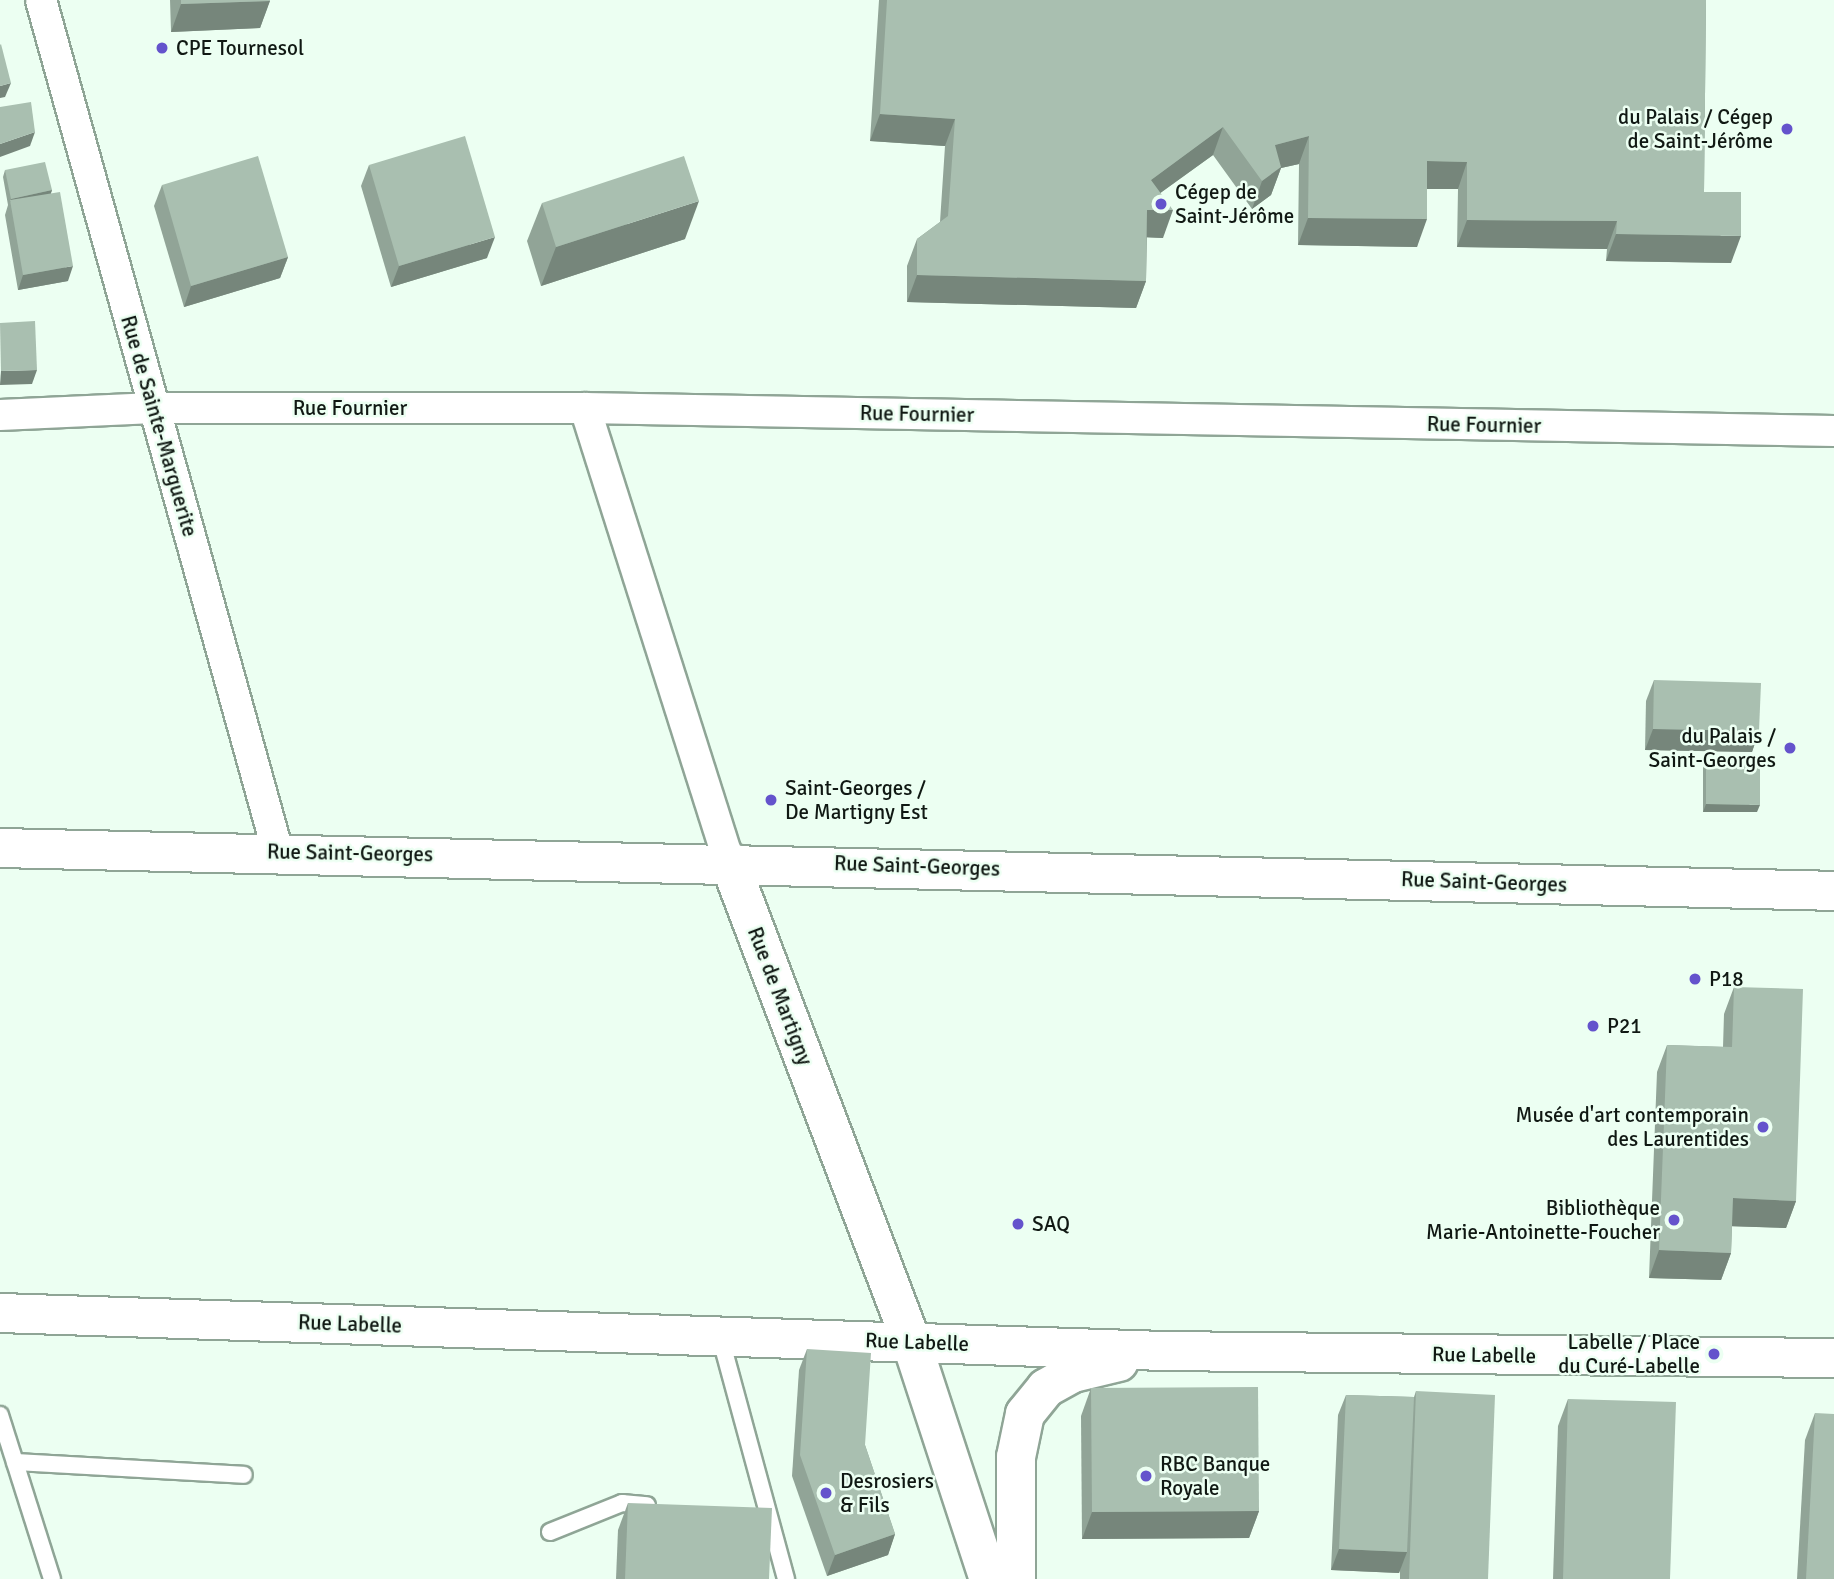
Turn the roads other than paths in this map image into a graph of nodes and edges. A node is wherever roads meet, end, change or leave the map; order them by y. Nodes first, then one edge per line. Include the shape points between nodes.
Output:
1 (41, 0) edge
2 (155, 408) junction
3 (585, 408) junction
4 (0, 415) edge
5 (1834, 431) edge
6 (0, 848) edge
7 (278, 852) junction
8 (729, 861) junction
9 (1834, 891) edge
10 (0, 1313) edge
11 (720, 1336) junction
12 (911, 1341) junction
13 (1162, 1352) junction
14 (1834, 1358) edge
15 (0, 1415) edge
16 (15, 1462) junction
17 (243, 1475) dead end
18 (662, 1506) edge
19 (742, 1511) edge
20 (768, 1513) junction
21 (550, 1532) dead end
22 (52, 1579) edge
23 (786, 1579) edge
24 (989, 1579) edge
25 (1016, 1579) edge

1 - 2 street, Rue de Sainte-Marguerite
2 - 3 street, Rue Fournier
2 - 4 street, Rue Fournier
2 - 7 street, Rue de Sainte-Marguerite
3 - 5 street, Rue Fournier
3 - 8 street, Rue de Martigny
6 - 7 main road, Rue Saint-Georges
7 - 8 main road, Rue Saint-Georges
8 - 9 main road, Rue Saint-Georges
8 - 12 main road, Rue de Martigny
10 - 11 main road, Rue Labelle
11 - 12 main road, Rue Labelle
11 - 20 lane
12 - 13 main road, Rue Labelle
12 - 24 main road, Rue de Martigny
13 - 14 main road, Rue Labelle
13 - 25 main road via 1073,1373 1046,1388 1025,1414 1016,1457
15 - 16 lane
16 - 17 lane
16 - 22 lane
18 - 21 lane via 622,1503
19 - 20 lane
20 - 23 lane

